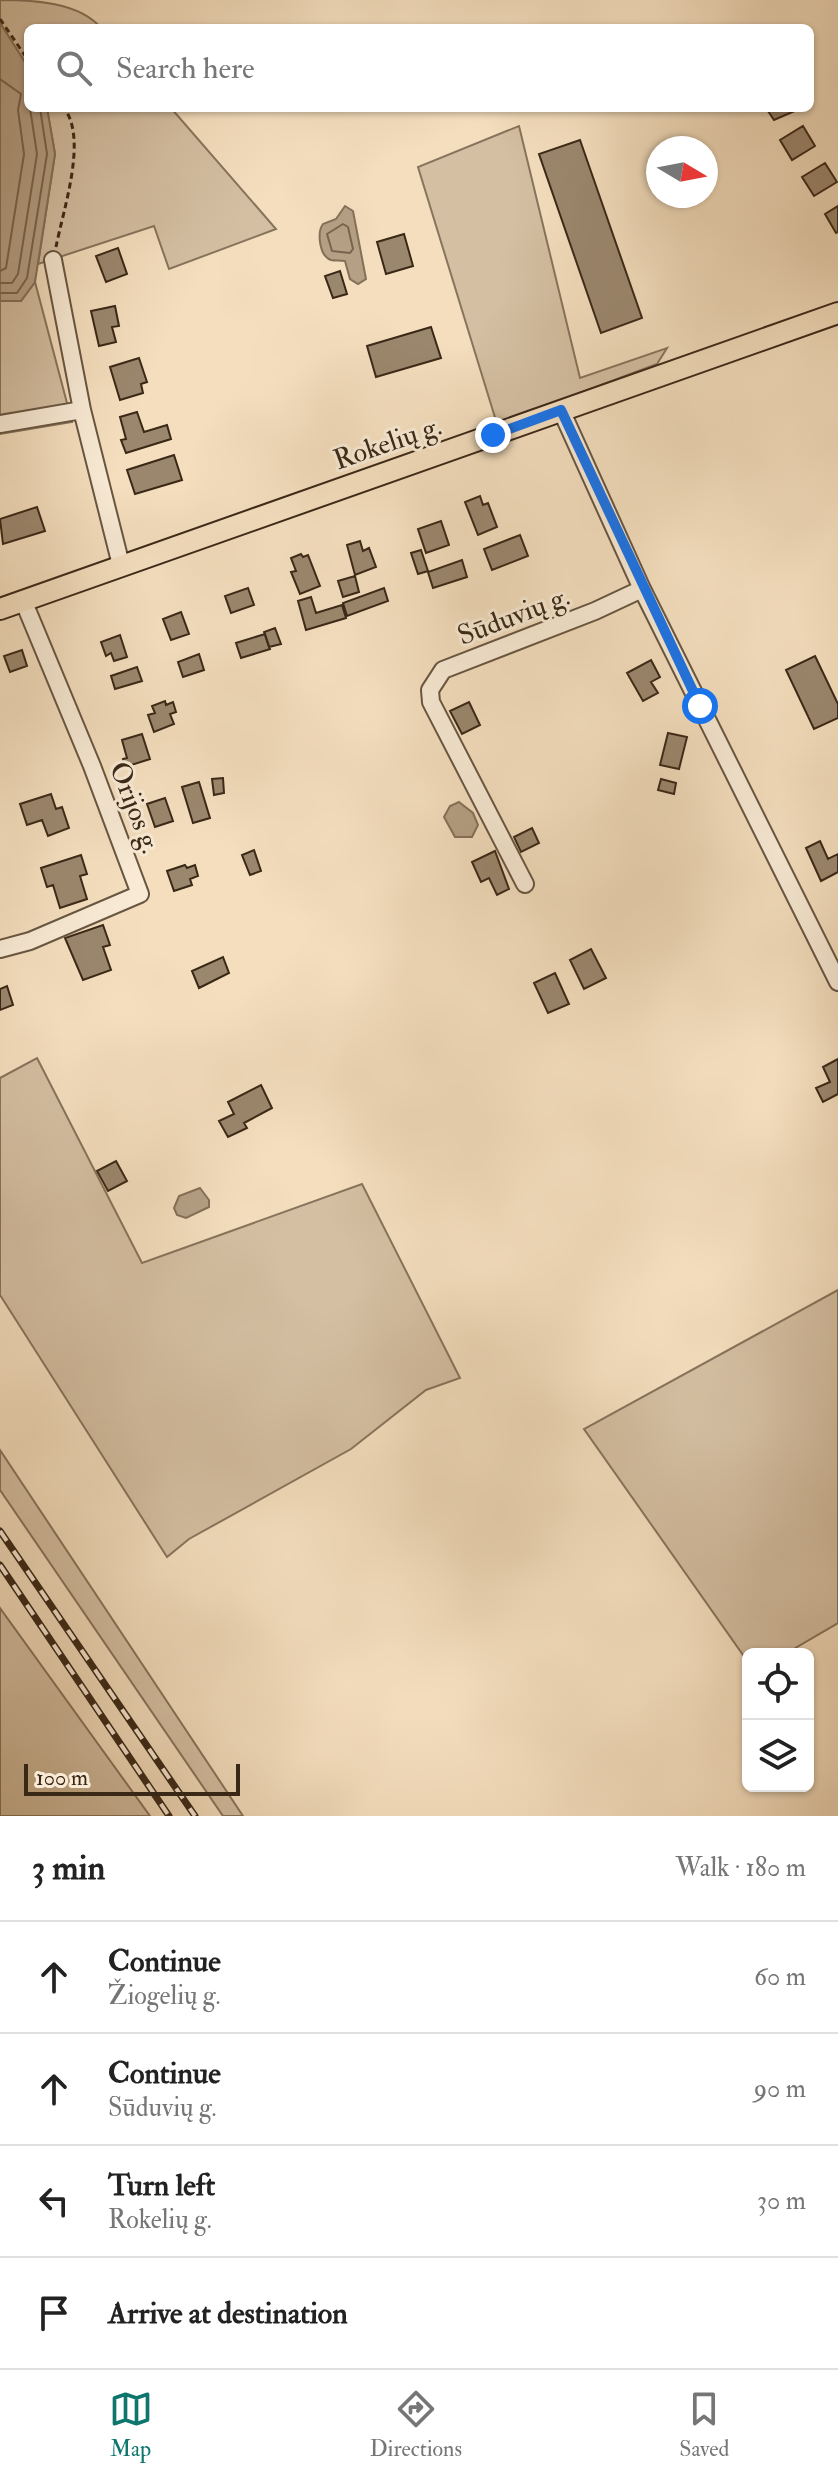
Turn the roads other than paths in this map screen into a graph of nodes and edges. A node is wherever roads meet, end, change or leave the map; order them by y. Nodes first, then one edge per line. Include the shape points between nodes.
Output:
1 (53, 260) road end
2 (838, 313) edge
3 (82, 410) junction
4 (561, 410) junction
5 (0, 424) edge
6 (121, 565) junction
7 (642, 589) junction
8 (23, 600) junction
9 (0, 609) edge
10 (525, 884) dead end
11 (0, 949) edge
12 (838, 982) edge

1 - 3 street
2 - 4 main road, Rokelių g.
3 - 5 street
3 - 6 street
4 - 6 main road, Rokelių g.
4 - 7 street
6 - 8 main road, Rokelių g.
7 - 10 street, Sūduvių g. via 443,670 430,690 431,702
7 - 12 street
8 - 9 main road, Rokelių g.
8 - 11 street, Orijos g. via 140,894

